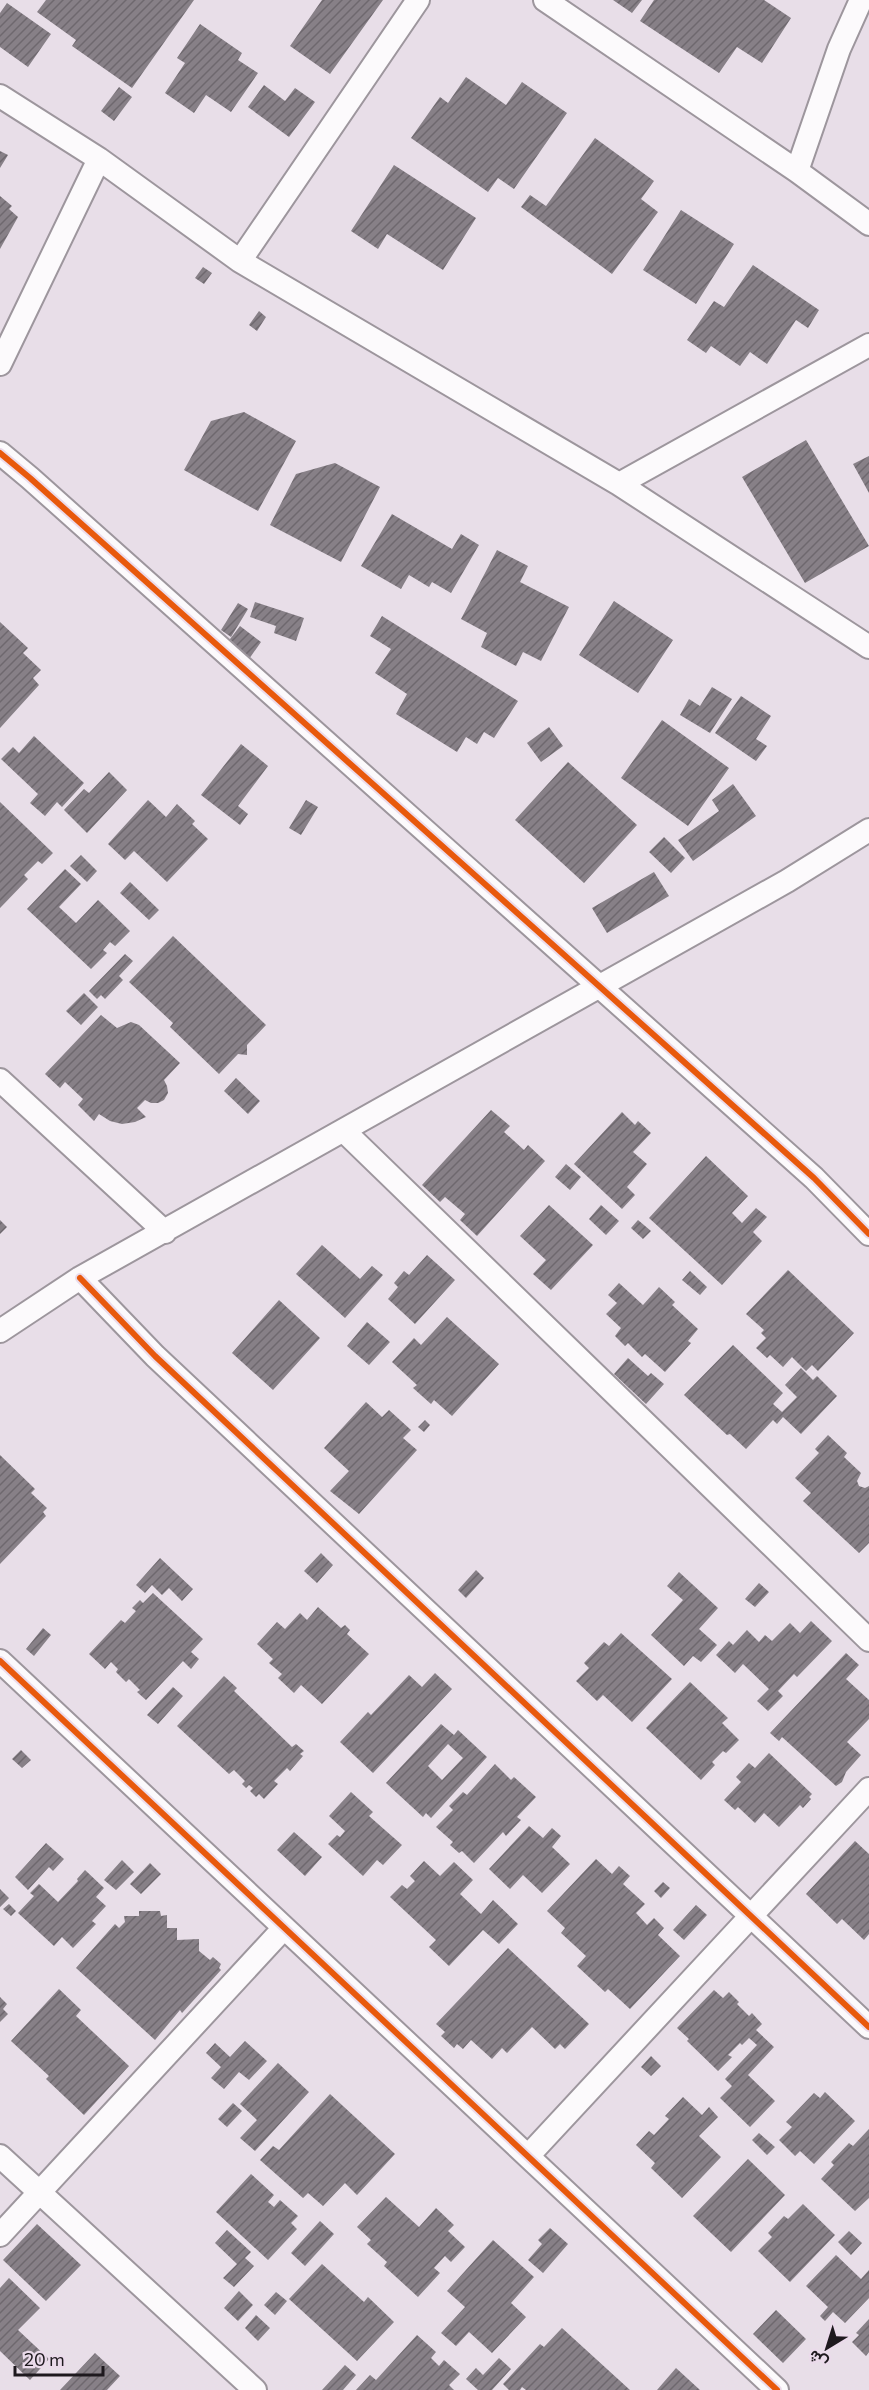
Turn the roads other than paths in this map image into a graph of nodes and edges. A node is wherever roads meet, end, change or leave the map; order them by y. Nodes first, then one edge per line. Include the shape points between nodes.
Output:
1 (418, 0) edge
2 (545, 0) edge
3 (861, 0) edge
4 (0, 96) edge
5 (99, 159) junction
6 (797, 171) junction
7 (869, 224) edge
8 (240, 261) junction
9 (869, 345) edge
10 (0, 364) edge
11 (0, 453) edge
12 (620, 484) junction
13 (869, 647) edge
14 (869, 830) edge
15 (598, 987) junction
16 (0, 1080) edge
17 (344, 1131) junction
18 (165, 1232) junction
19 (869, 1234) edge
20 (80, 1278) junction
21 (0, 1331) edge
22 (869, 1640) edge
23 (0, 1661) edge
24 (869, 1789) edge
25 (753, 1915) junction
26 (284, 1929) junction
27 (869, 2027) edge
28 (0, 2156) edge
29 (528, 2156) junction
30 (39, 2194) junction
31 (0, 2235) edge
32 (255, 2390) edge
33 (777, 2390) edge

1 - 8 street
2 - 6 street
3 - 6 street via 839,49
4 - 5 street
5 - 8 street
5 - 10 street
6 - 7 street
8 - 12 street
9 - 12 street
11 - 15 street
12 - 13 street
14 - 15 street via 787,881
15 - 17 street
15 - 19 street via 814,1178
16 - 18 street
17 - 18 street
17 - 22 street
18 - 20 street
20 - 21 street
20 - 25 street via 155,1356
23 - 26 street
24 - 25 street
25 - 27 street
25 - 29 street
26 - 29 street
26 - 30 street
28 - 30 street
29 - 33 street
30 - 31 street
30 - 32 street

